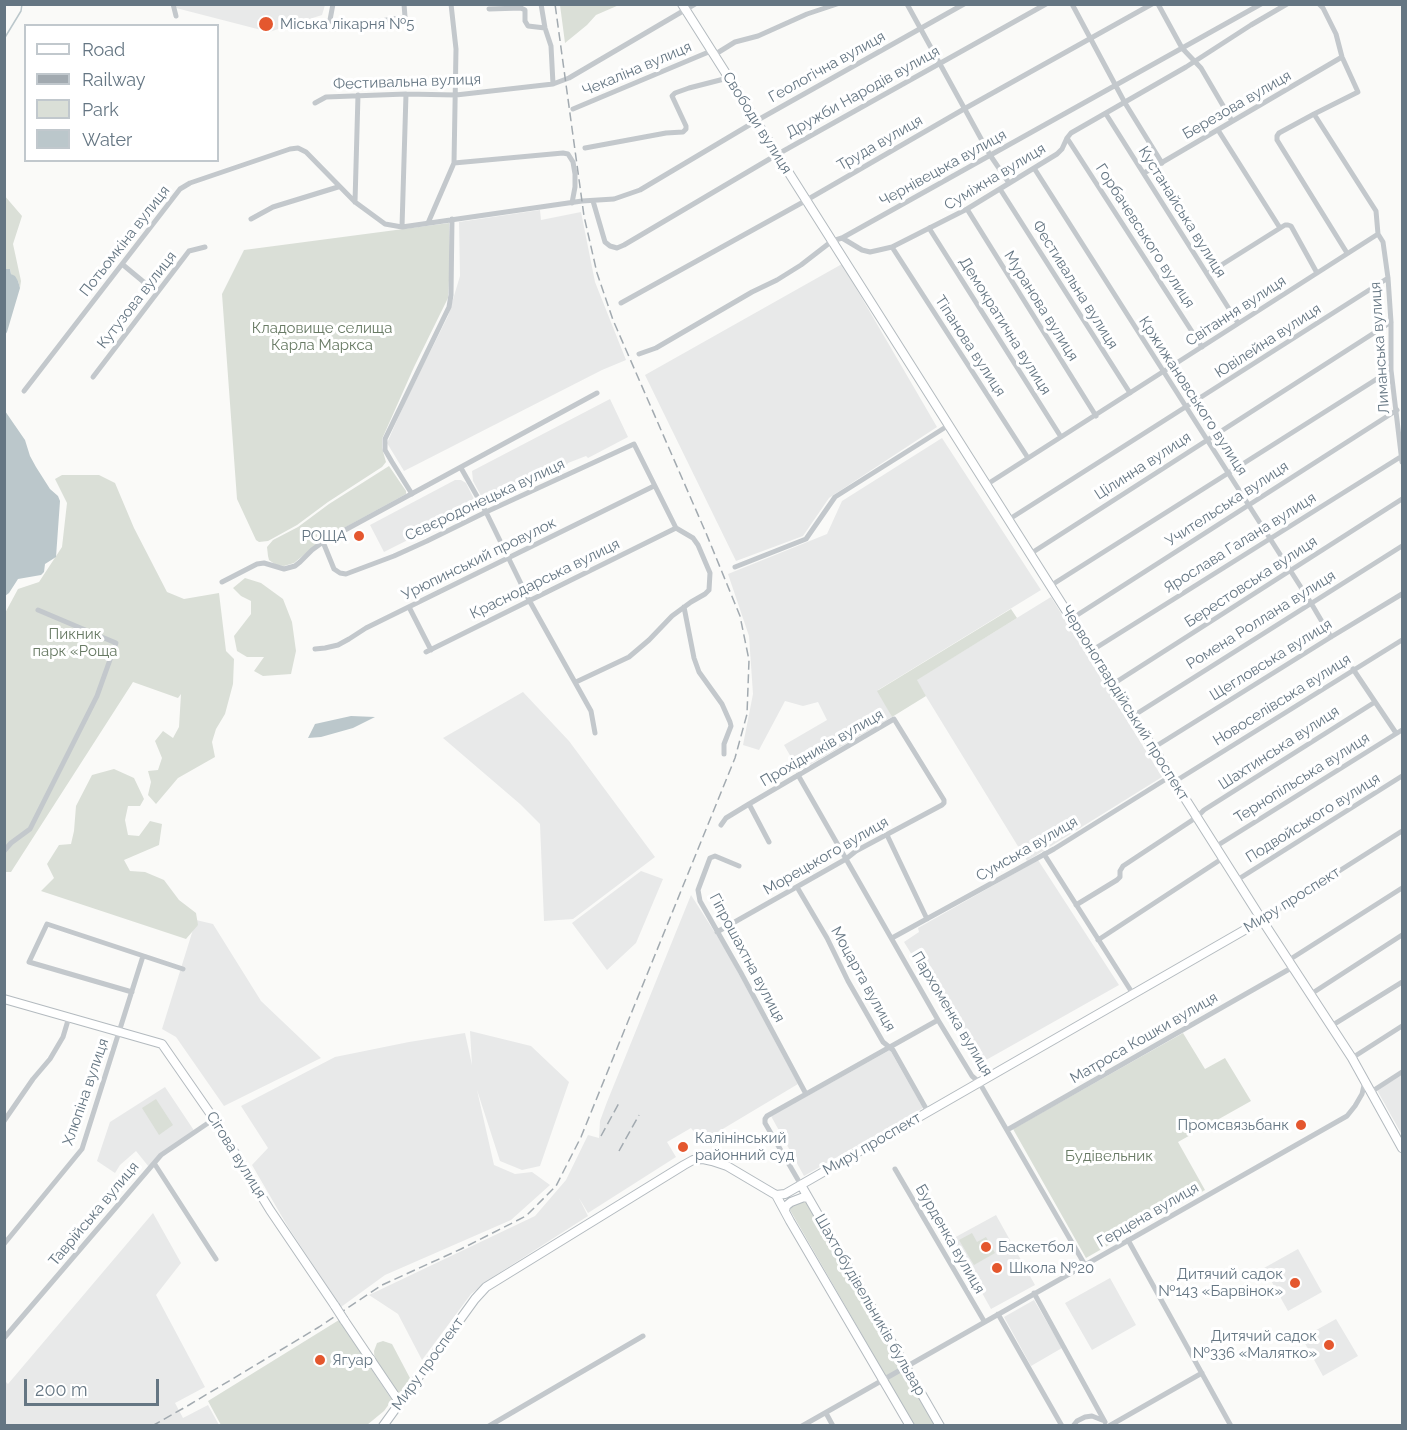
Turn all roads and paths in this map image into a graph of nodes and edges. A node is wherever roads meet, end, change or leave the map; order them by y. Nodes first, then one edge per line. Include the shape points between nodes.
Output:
1 (173, 4) edge
2 (333, 4) edge
3 (404, 4) edge
4 (451, 4) edge
5 (541, 4) edge
6 (695, 4) edge
7 (837, 4) edge
8 (907, 4) edge
9 (964, 4) edge
10 (1046, 4) edge
11 (1072, 4) edge
12 (1152, 4) edge
13 (1158, 4) edge
14 (1261, 4) edge
15 (1287, 4) edge
16 (1319, 4) edge
17 (684, 7) edge
18 (489, 9) dead end
19 (176, 16) dead end
20 (545, 28) junction
21 (920, 28) junction
22 (1091, 39) junction
23 (1182, 48) junction
24 (713, 53) junction
25 (1342, 57) junction
26 (1194, 62) junction
27 (939, 63) junction
28 (728, 78) junction
29 (553, 84) junction
30 (1115, 85) junction
31 (406, 94) junction
32 (358, 95) junction
33 (456, 95) junction
34 (1125, 103) junction
35 (315, 104) dead end
36 (964, 109) junction
37 (573, 110) dead end
38 (1106, 114) junction
39 (1314, 114) junction
40 (756, 121) junction
41 (1232, 121) junction
42 (1218, 130) junction
43 (1067, 138) junction
44 (585, 148) dead end
45 (778, 154) junction
46 (990, 156) junction
47 (454, 163) junction
48 (1162, 163) junction
49 (1034, 168) junction
50 (1144, 173) junction
51 (1009, 183) junction
52 (338, 186) junction
53 (1000, 189) junction
54 (593, 201) junction
55 (805, 201) junction
56 (355, 202) junction
57 (572, 203) junction
58 (967, 209) junction
59 (251, 219) dead end
60 (452, 219) junction
61 (428, 223) junction
62 (402, 227) junction
63 (929, 228) junction
64 (1280, 228) junction
65 (1378, 234) junction
66 (842, 238) junction
67 (832, 241) junction
68 (205, 247) dead end
69 (892, 247) junction
70 (1347, 253) junction
71 (844, 260) joint
72 (122, 264) junction
73 (1317, 273) junction
74 (1207, 274) junction
75 (1388, 278) junction
76 (157, 293) junction
77 (621, 303) dead end
78 (1391, 322) junction
79 (1238, 323) junction
80 (1202, 347) junction
81 (639, 354) dead end
82 (1391, 370) junction
83 (1164, 372) junction
84 (93, 377) dead end
85 (24, 391) dead end
86 (597, 393) dead end
87 (1130, 393) junction
88 (1186, 407) junction
89 (1397, 411) junction
90 (1096, 416) junction
91 (949, 425) junction
92 (1061, 437) junction
93 (1207, 440) junction
94 (1402, 456) edge
95 (1028, 458) junction
96 (1402, 462) edge
97 (461, 468) junction
98 (1228, 472) junction
99 (986, 485) junction
100 (654, 486) junction
101 (412, 494) junction
102 (1402, 499) edge
103 (1248, 505) junction
104 (486, 512) junction
105 (1008, 520) junction
106 (676, 528) junction
107 (1269, 538) junction
108 (323, 542) junction
109 (1402, 546) edge
110 (1030, 554) junction
111 (508, 558) junction
112 (735, 567) dead end
113 (1291, 571) junction
114 (222, 582) dead end
115 (1050, 586) junction
116 (1402, 594) edge
117 (529, 600) junction
118 (1311, 603) junction
119 (409, 607) junction
120 (684, 607) junction
121 (38, 610) dead end
122 (1071, 619) junction
123 (1331, 636) junction
124 (1402, 639) edge
125 (315, 649) dead end
126 (1091, 651) junction
127 (1353, 669) junction
128 (576, 682) junction
129 (1113, 684) junction
130 (1374, 702) junction
131 (1133, 716) junction
132 (1402, 730) edge
133 (595, 733) dead end
134 (1396, 733) junction
135 (1153, 748) junction
136 (724, 754) dead end
137 (798, 775) junction
138 (1402, 776) edge
139 (1173, 779) junction
140 (944, 800) joint
141 (749, 804) junction
142 (1197, 817) junction
143 (721, 825) dead end
144 (1402, 831) edge
145 (887, 835) junction
146 (769, 842) dead end
147 (1215, 847) junction
148 (4, 851) edge
149 (1044, 854) junction
150 (1223, 858) junction
151 (846, 859) junction
152 (739, 866) dead end
153 (1237, 880) junction
154 (797, 887) junction
155 (1402, 888) edge
156 (1076, 905) junction
157 (927, 919) junction
158 (1262, 920) junction
159 (717, 932) junction
160 (1402, 935) edge
161 (892, 938) junction
162 (1098, 940) junction
163 (143, 956) junction
164 (1291, 964) junction
165 (183, 969) dead end
166 (1402, 982) edge
167 (132, 992) junction
168 (1133, 994) junction
169 (1311, 994) junction
170 (4, 999) edge
171 (69, 1017) junction
172 (938, 1020) junction
173 (1331, 1026) junction
174 (1402, 1026) edge
175 (119, 1031) junction
176 (889, 1048) junction
177 (1352, 1058) junction
178 (1402, 1072) edge
179 (1365, 1081) junction
180 (980, 1082) junction
181 (1371, 1092) junction
182 (806, 1094) junction
183 (928, 1112) junction
184 (214, 1119) junction
185 (4, 1121) edge
186 (1007, 1130) junction
187 (1402, 1148) edge
188 (153, 1163) junction
189 (895, 1168) dead end
190 (801, 1185) junction
191 (777, 1195) junction
192 (808, 1198) junction
193 (785, 1211) junction
194 (1128, 1240) junction
195 (4, 1244) edge
196 (216, 1259) dead end
197 (1084, 1265) junction
198 (1034, 1293) junction
199 (998, 1314) junction
200 (984, 1321) junction
201 (643, 1336) dead end
202 (4, 1338) edge
203 (905, 1366) junction
204 (1202, 1373) junction
205 (883, 1380) junction
206 (400, 1403) junction
207 (826, 1413) junction
208 (1107, 1424) edge
209 (383, 1425) edge
210 (489, 1425) edge
211 (802, 1425) edge
212 (833, 1425) edge
213 (909, 1425) edge
214 (940, 1425) edge
215 (1062, 1425) edge
216 (1073, 1425) edge
217 (1231, 1425) edge

1 - 19 street
2 - 3 street via 330,20 345,27 405,17
4 - 33 street
5 - 20 street
6 - 17 street, Фестивальна вулиця
7 - 24 street, Чекаліна вулиця
8 - 21 street
9 - 21 street, Геологічна вулиця
10 - 27 street, Дружби Народів вулиця
11 - 22 street
12 - 22 street, Труда вулиця
13 - 23 street
14 - 23 street, Чернівецька вулиця
15 - 26 street, Суміжна вулиця
16 - 25 street via 1336,34
17 - 24 main road, Свободи вулиця
17 - 29 street, Фестивальна вулиця
18 - 20 street via 521,8 525,10 528,26
20 - 29 street via 551,46
21 - 27 street
21 - 40 street, Геологічна вулиця
22 - 30 street
22 - 36 street, Труда вулиця
23 - 26 street
23 - 30 street, Чернівецька вулиця
24 - 28 main road, Свободи вулиця
24 - 37 street, Чекаліна вулиця
25 - 39 street via 1358,92
25 - 41 street, Березова вулиця
26 - 34 street, Суміжна вулиця
26 - 41 street
27 - 36 street
27 - 45 street, Дружби Народів вулиця
28 - 40 main road, Свободи вулиця
28 - 44 street via 672,96 686,126 683,132
29 - 33 street, Фестивальна вулиця
30 - 34 street
30 - 46 street, Чернівецька вулиця
31 - 32 street, Фестивальна вулиця
31 - 33 street, Фестивальна вулиця
31 - 62 street
32 - 35 street, Фестивальна вулиця via 326,97
32 - 56 street
33 - 47 street
34 - 38 street, Суміжна вулиця
34 - 48 street
36 - 46 street
36 - 55 street, Труда вулиця
38 - 43 street, Суміжна вулиця
38 - 50 street, Кустанайська вулиця
39 - 65 street via 1376,211
39 - 70 street via 1279,133 1277,140
40 - 45 main road, Свободи вулиця
40 - 54 street, Геологічна вулиця via 640,190
41 - 42 street, Березова вулиця
42 - 48 street, Березова вулиця
42 - 64 street
43 - 49 street, Суміжна вулиця via 1062,149
43 - 80 street, Горбачевського вулиця
45 - 54 street, Дружби Народів вулиця via 617,248 606,242
45 - 55 main road, Свободи вулиця
46 - 51 street
46 - 66 street, Чернівецька вулиця
47 - 57 street via 568,154 575,174
47 - 61 street
48 - 50 street, Березова вулиця
49 - 51 street, Суміжна вулиця
49 - 83 street, Кржижановського вулиця
50 - 74 street, Кустанайська вулиця
51 - 53 street, Суміжна вулиця
52 - 56 street, Потьомкіна вулиця
52 - 59 street via 273,207
52 - 72 street, Потьомкіна вулиця via 298,148 190,183 180,189
53 - 58 street, Суміжна вулиця
53 - 87 street, Фестивальна вулиця
54 - 57 street, Геологічна вулиця
55 - 67 main road, Свободи вулиця
55 - 77 street, Труда вулиця
56 - 62 street, Потьомкіна вулиця via 385,224
57 - 60 street, Геологічна вулиця
58 - 63 street, Суміжна вулиця
58 - 90 street, Муранова вулиця
60 - 61 street, Геологічна вулиця
60 - 101 street via 448,307 385,439 386,450
61 - 62 street, Потьомкіна вулиця
63 - 69 street, Суміжна вулиця
63 - 92 street, Демократична вулиця
64 - 73 street via 1291,226
64 - 74 street
65 - 70 street, Світання вулиця
65 - 75 street, Лиманська вулиця via 1383,242
66 - 67 street, Чернівецька вулиця
66 - 69 street via 870,252
67 - 71 main road, Свободи вулиця
67 - 81 street, Чернівецька вулиця via 777,280
68 - 76 street, Кутузова вулиця via 189,251
69 - 95 street, Тіпанова вулиця
70 - 73 street, Світання вулиця
71 - 91 main road, Червоногвардійський проспект
72 - 76 street
72 - 85 street, Потьомкіна вулиця
73 - 79 street, Світання вулиця
74 - 79 street, Кустанайська вулиця
75 - 78 street, Лиманська вулиця
75 - 88 street, Ювілейна вулиця
76 - 84 street, Кутузова вулиця
78 - 82 street, Лиманська вулиця
78 - 93 street, Цілинна вулиця
79 - 80 street, Світання вулиця
80 - 83 street, Світання вулиця
82 - 89 street, Лиманська вулиця
82 - 98 street
83 - 87 street, Світання вулиця
83 - 88 street, Кржижановського вулиця
86 - 97 street
87 - 90 street, Світання вулиця
88 - 93 street, Кржижановського вулиця
88 - 105 street, Ювілейна вулиця
89 - 94 street, Лиманська вулиця
89 - 103 street, Учительська вулиця
90 - 92 street, Світання вулиця
91 - 99 main road, Червоногвардійський проспект
91 - 112 street via 836,497 806,539
92 - 95 street, Світання вулиця
93 - 98 street, Кржижановського вулиця
93 - 110 street, Цілинна вулиця
94 - 96 street, Лиманська вулиця
94 - 107 street, Ярослава Галана вулиця
95 - 99 street, Світання вулиця
97 - 101 street
97 - 104 street
98 - 103 street, Кржижановського вулиця
98 - 115 street
99 - 105 main road, Червоногвардійський проспект
100 - 104 street, Сєвєродонецька вулиця via 632,444
100 - 106 street
100 - 111 street, Урюпинський провулок
101 - 108 street
102 - 113 street, Берестовська вулиця
103 - 107 street, Кржижановського вулиця
103 - 122 street, Учительська вулиця
104 - 108 street, Сєвєродонецька вулиця via 346,574 334,569
104 - 111 street
105 - 110 main road, Червоногвардійський проспект
106 - 117 street, Краснодарська вулиця
106 - 120 street via 693,538 710,573 709,590
107 - 113 street, Кржижановського вулиця
107 - 126 street, Ярослава Галана вулиця
108 - 114 street via 295,566 284,569 257,564
109 - 118 street, Ромена Роллана вулиця
110 - 115 main road, Червоногвардійський проспект
111 - 117 street
111 - 119 street, Урюпинський провулок
113 - 118 street, Кржижановського вулиця
113 - 129 street, Берестовська вулиця
115 - 122 main road, Червоногвардійський проспект
116 - 123 street, Щегловська вулиця
117 - 119 street, Краснодарська вулиця via 428,651
117 - 128 street
118 - 123 street, Кржижановського вулиця
118 - 131 street, Ромена Роллана вулиця
119 - 125 street, Урюпинський провулок via 338,645
120 - 128 street via 632,655
120 - 136 street via 699,672 730,722
121 - 148 street via 116,643 97,696 30,829
122 - 126 main road, Червоногвардійський проспект
123 - 135 street, Щегловська вулиця
124 - 127 street, Новоселівська вулиця
126 - 129 main road, Червоногвардійський проспект
127 - 130 street
127 - 139 street, Новоселівська вулиця
128 - 133 street via 591,711
129 - 131 main road, Червоногвардійський проспект
130 - 134 street
130 - 142 street, Шахтинська вулиця
131 - 135 main road, Червоногвардійський проспект
132 - 134 street, Тернопільська вулиця
134 - 147 street, Тернопільська вулиця
135 - 139 main road, Червоногвардійський проспект
137 - 140 street, Прохідників вулиця via 895,719
137 - 141 street, Прохідників вулиця
137 - 151 street, Пархоменка вулиця
138 - 153 street, Подвойського вулиця
139 - 142 main road, Червоногвардійський проспект
139 - 149 street, Сумська вулиця
140 - 145 street, Морецького вулиця via 942,805
141 - 143 street
141 - 146 street, Прохідників вулиця
142 - 147 main road, Червоногвардійський проспект
142 - 156 street, Шахтинська вулиця via 1123,866 1117,880
144 - 158 street, Миру проспект
145 - 151 street, Морецького вулиця
145 - 157 street
147 - 150 main road, Червоногвардійський проспект
149 - 156 street
149 - 157 street, Сумська вулиця
150 - 153 main road, Червоногвардійський проспект
150 - 162 street
151 - 154 street, Морецького вулиця
151 - 161 street, Пархоменка вулиця
152 - 159 street, Гіпрошахтна вулиця via 712,856 699,890 699,901
153 - 158 main road, Червоногвардійський проспект
154 - 159 street, Морецького вулиця
154 - 176 street, Моцарта вулиця
155 - 164 street, Матроса Кошки вулиця
156 - 162 street
157 - 161 street, Сумська вулиця
158 - 164 main road, Червоногвардійський проспект
158 - 168 main road, Миру проспект
159 - 182 street, Гіпрошахтна вулиця
160 - 169 street
161 - 172 street, Пархоменка вулиця
162 - 168 street
163 - 165 street
163 - 167 street, Хлюпіна вулиця
163 - 167 street via 48,924 29,962
164 - 169 main road, Червоногвардійський проспект
164 - 186 street, Матроса Кошки вулиця
166 - 173 street
167 - 175 street, Хлюпіна вулиця
168 - 180 main road, Миру проспект
169 - 173 main road, Червоногвардійський проспект
170 - 171 main road, Сігова вулиця
171 - 175 main road, Сігова вулиця
171 - 185 street via 50,1059
172 - 176 street
172 - 180 street, Пархоменка вулиця via 972,1076
173 - 177 main road, Червоногвардійський проспект
174 - 177 street
175 - 184 main road, Сігова вулиця via 162,1044
175 - 195 street, Хлюпіна вулиця via 82,1149
176 - 182 street
176 - 183 street, Моцарта вулиця
177 - 179 main road, Червоногвардійський проспект
178 - 181 street
179 - 181 main road, Червоногвардійський проспект
179 - 194 street, Герцена вулиця via 1359,1100 1347,1116
180 - 183 main road, Миру проспект
180 - 186 street, Пархоменка вулиця
181 - 187 main road, Червоногвардійський проспект
182 - 190 street via 765,1119
183 - 190 main road, Миру проспект
184 - 188 street, Таврійська вулиця
184 - 206 main road, Сігова вулиця, bridge via 270,1210
186 - 197 street, Пархоменка вулиця
188 - 196 street
188 - 202 street, Таврійська вулиця
189 - 200 street, Бурденка вулиця
190 - 191 main road, Миру проспект
190 - 192 main road, Шахтобудівельників бульвар
191 - 193 main road, Шахтобудівельників бульвар
191 - 206 main road, Миру проспект via 727,1166 693,1160 486,1287
192 - 193 main road via 791,1202
192 - 203 main road, Шахтобудівельників бульвар
193 - 205 main road, Шахтобудівельників бульвар
194 - 197 street, Герцена вулиця
194 - 204 street
197 - 198 street, Герцена вулиця
198 - 199 street, Герцена вулиця
198 - 208 street
199 - 200 street, Герцена вулиця
199 - 215 street
200 - 203 street, Герцена вулиця
201 - 210 street
203 - 205 street, Герцена вулиця
203 - 214 main road, Шахтобудівельників бульвар
204 - 208 street
204 - 217 street
205 - 207 street, Герцена вулиця
205 - 213 main road, Шахтобудівельників бульвар
206 - 209 main road, Миру проспект
207 - 211 street, Герцена вулиця
207 - 212 street
208 - 216 street via 1098,1417 1085,1417

